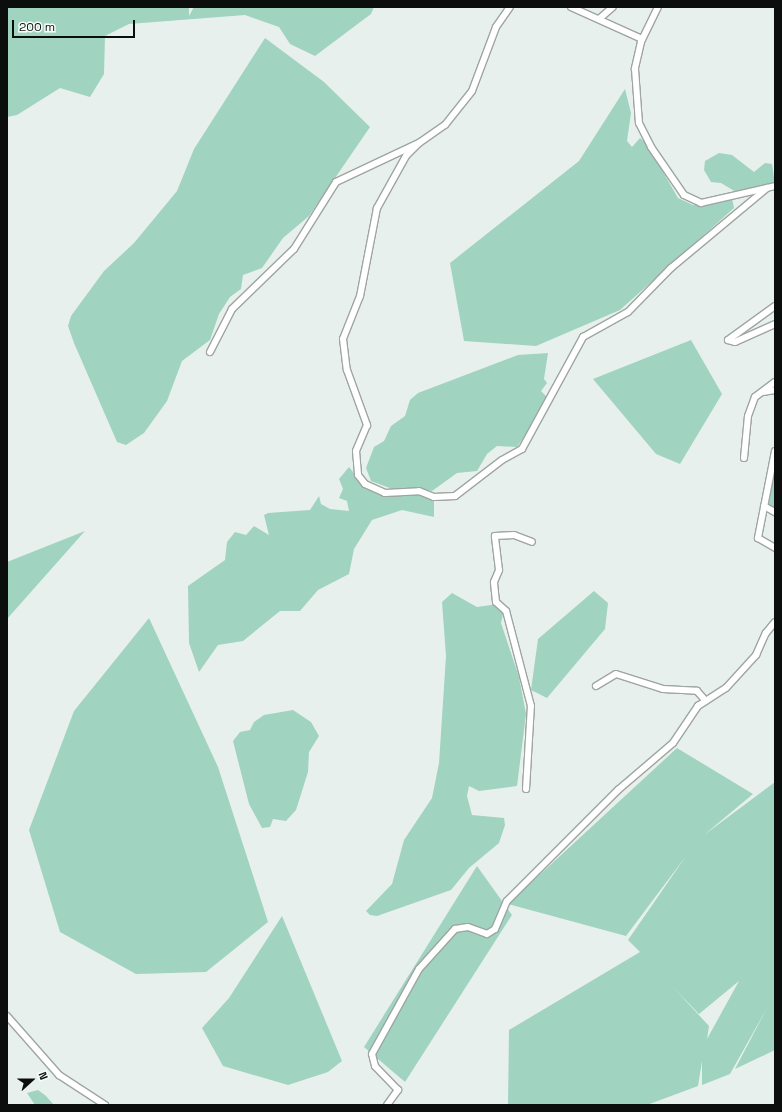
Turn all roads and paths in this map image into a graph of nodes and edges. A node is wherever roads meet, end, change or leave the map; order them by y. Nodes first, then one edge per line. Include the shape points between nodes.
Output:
1 (510, 7) edge
2 (571, 7) edge
3 (613, 7) edge
4 (658, 7) edge
5 (599, 19) junction
6 (642, 39) junction
7 (419, 142) junction
8 (775, 186) edge
9 (767, 188) junction
10 (775, 306) edge
11 (775, 324) edge
12 (210, 352) dead end
13 (775, 382) edge
14 (775, 390) edge
15 (761, 393) junction
16 (775, 451) edge
17 (744, 458) dead end
18 (764, 506) junction
19 (775, 512) edge
20 (532, 542) dead end
21 (775, 548) edge
22 (775, 622) edge
23 (596, 686) dead end
24 (706, 701) junction
25 (526, 789) dead end
26 (7, 1016) edge
27 (105, 1105) edge
28 (387, 1105) edge

1 - 7 street via 496,27 472,91 445,125
2 - 5 street
3 - 5 street
4 - 6 street
5 - 6 street
6 - 9 street via 635,69 639,123 651,147 684,195 704,203
7 - 9 street via 406,156 377,208 360,296 343,339 347,370 367,425 356,451 358,475 365,484 385,493 420,491 434,497 456,496 502,460 522,449 583,337 628,312 670,268
7 - 12 street via 336,182 294,249 232,310
8 - 9 street
10 - 11 street via 728,340 735,342
13 - 15 street
14 - 15 street
15 - 17 street via 755,397 748,416
16 - 18 street
18 - 19 street
18 - 21 street via 758,538
20 - 25 street via 514,535 495,536 499,570 494,582 496,602 506,611 532,706
22 - 24 street via 749,662 726,688
23 - 24 street via 616,674 663,689 697,691
24 - 28 street via 694,711 673,743 618,790 507,901 495,929 487,934 468,927 455,929 419,969 372,1054 375,1066 398,1090
26 - 27 street via 59,1075

